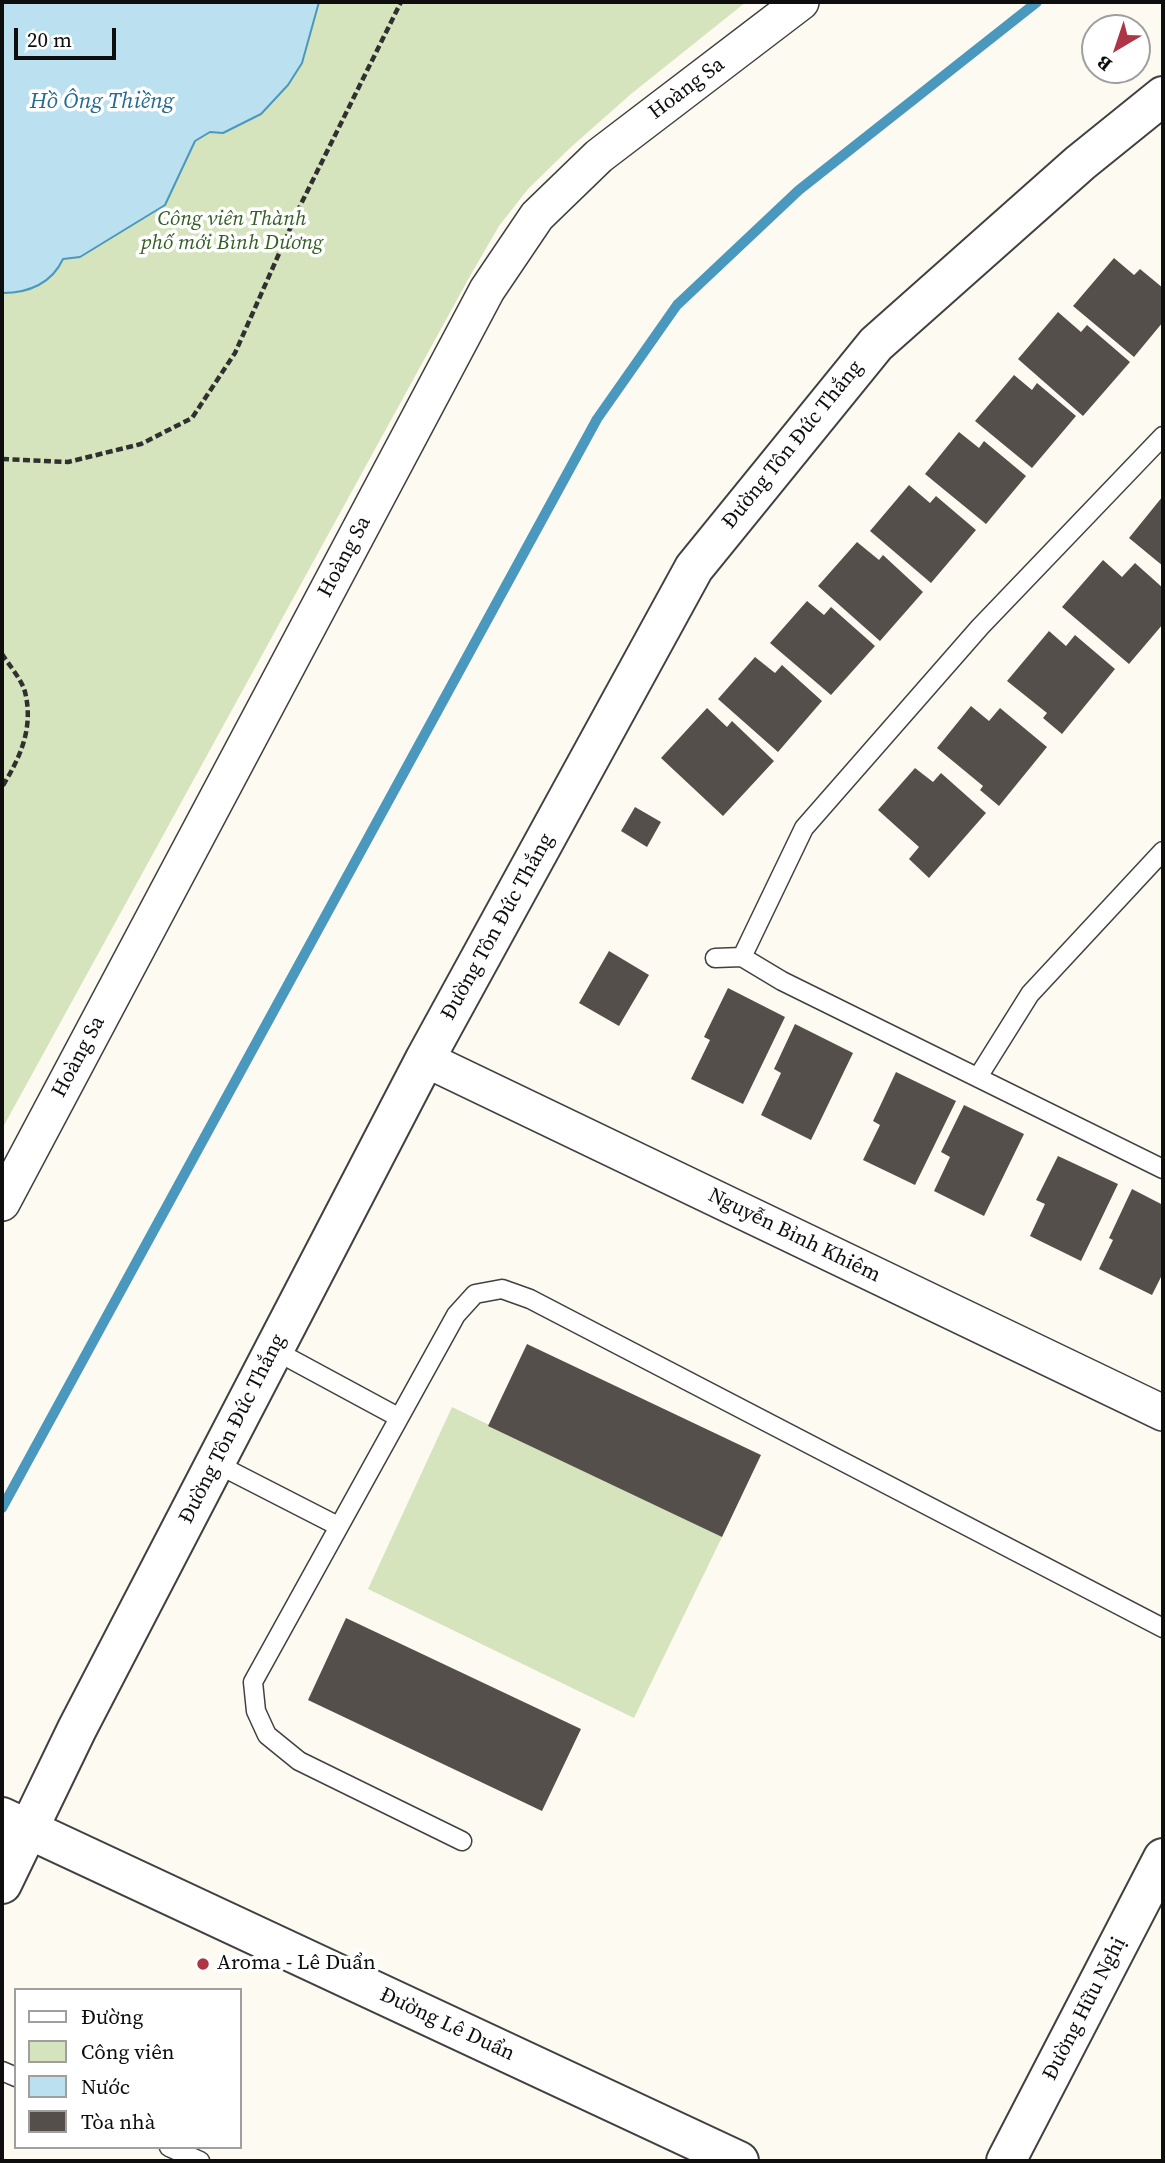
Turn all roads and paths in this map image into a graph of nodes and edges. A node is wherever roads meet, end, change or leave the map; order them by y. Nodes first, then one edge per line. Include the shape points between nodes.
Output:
1 (401, 2) edge
2 (801, 2) edge
3 (1163, 96) edge
4 (1163, 436) edge
5 (2, 459) edge
6 (2, 654) edge
7 (2, 787) edge
8 (1163, 851) edge
9 (742, 957) junction
10 (715, 958) dead end
11 (425, 1059) junction
12 (978, 1077) junction
13 (1163, 1169) edge
14 (2, 1203) edge
15 (274, 1350) junction
16 (1163, 1413) edge
17 (398, 1417) junction
18 (215, 1463) junction
19 (338, 1525) junction
20 (1163, 1628) edge
21 (14, 1824) edge
22 (462, 1842) dead end
23 (1163, 1858) edge
24 (2, 1884) edge
25 (173, 2149) edge
26 (200, 2161) edge
27 (739, 2161) edge
28 (1006, 2161) edge

1 - 5 path via 301,204 235,353 192,418 141,444 68,462
2 - 14 street, Hoàng Sa via 599,156 537,216 523,237 481,303
3 - 11 street, Đường Tôn Đức Thắng via 1080,163 876,344 694,568
4 - 9 lane via 980,627 804,828
6 - 7 path via 25,690 27,728 19,760
8 - 12 lane via 1030,994
9 - 10 lane
9 - 12 lane
11 - 15 street, Đường Tôn Đức Thắng
11 - 16 street, Nguyễn Bỉnh Khiêm
12 - 13 lane
15 - 17 lane
15 - 18 street, Đường Tôn Đức Thắng
17 - 19 lane
17 - 20 lane via 456,1314 475,1294 502,1289 530,1299
18 - 19 lane
18 - 21 street, Đường Tôn Đức Thắng
19 - 22 lane via 253,1682 256,1712 267,1735 299,1761
21 - 24 street, Đường Tôn Đức Thắng
21 - 27 street, Đường Lê Duẩn
23 - 28 street, Đường Hữu Nghị
25 - 26 lane

